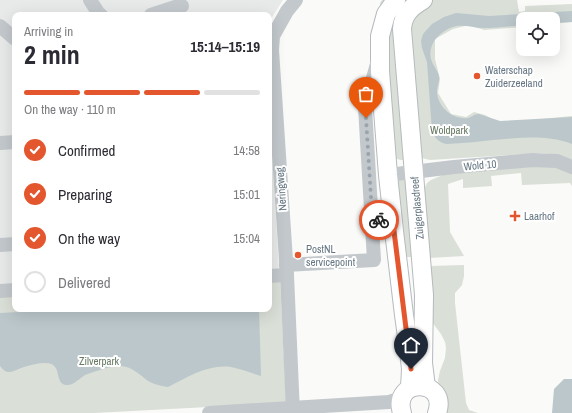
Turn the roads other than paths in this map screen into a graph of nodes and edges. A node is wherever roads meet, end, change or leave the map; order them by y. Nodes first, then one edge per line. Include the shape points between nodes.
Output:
1 (90, 0) edge
2 (296, 0) edge
3 (424, 0) edge
4 (182, 7) edge
5 (401, 11) edge
6 (98, 12) edge
7 (160, 12) edge
8 (0, 26) edge
9 (12, 36) edge
10 (380, 56) junction
11 (272, 85) edge
12 (12, 142) edge
13 (0, 143) edge
14 (572, 167) edge
15 (414, 172) junction
16 (388, 176) junction
17 (372, 214) junction
18 (394, 231) junction
19 (12, 244) edge
20 (0, 245) edge
21 (287, 270) junction
22 (272, 275) edge
23 (12, 290) edge
24 (0, 291) edge
25 (408, 400) edge
26 (293, 410) edge
27 (209, 413) edge
28 (360, 413) edge
29 (437, 413) edge

1 - 6 street
2 - 11 street, Neringweg via 273,36
3 - 5 main road
4 - 7 street
5 - 10 main road via 386,14 380,36
5 - 15 main road, Zuigerplasdreef
8 - 9 street
10 - 16 main road
10 - 17 street via 365,107
11 - 21 street, Neringweg
12 - 13 street
14 - 15 street, Wold 10 via 557,161 533,160
15 - 16 street, Wold 10
15 - 25 main road, Zuigerplasdreef via 422,267 423,363
16 - 18 main road
17 - 18 street
17 - 21 street via 374,260
18 - 25 main road via 411,369
19 - 20 street
21 - 22 street
21 - 26 street, Neringweg
23 - 24 street
25 - 26 street
25 - 28 street via 393,411
25 - 29 main road via 430,389 437,397
26 - 27 street

